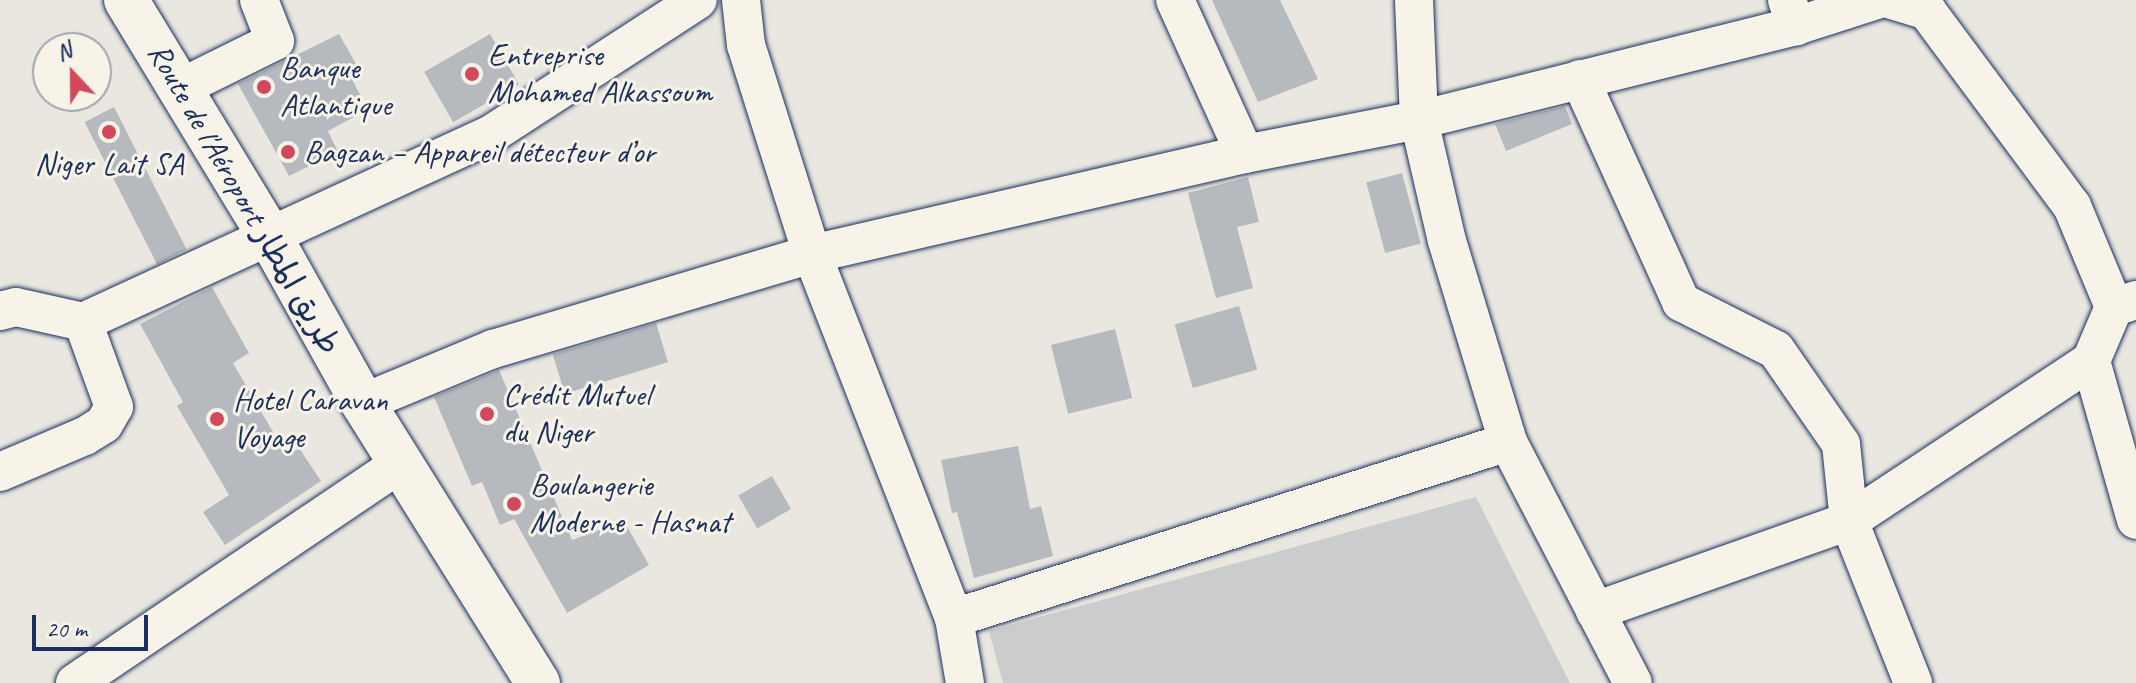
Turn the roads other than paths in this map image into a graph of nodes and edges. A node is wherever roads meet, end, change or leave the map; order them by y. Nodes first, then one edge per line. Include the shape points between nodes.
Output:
1 (126, 0) edge
2 (259, 0) edge
3 (698, 0) edge
4 (741, 0) edge
5 (1175, 0) edge
6 (1414, 0) edge
7 (1877, 0) edge
8 (1892, 0) edge
9 (1792, 13) edge
10 (1580, 79) junction
11 (180, 88) junction
12 (1419, 120) junction
13 (1245, 154) junction
14 (269, 235) junction
15 (812, 254) junction
16 (2125, 304) edge
17 (0, 311) edge
18 (83, 322) junction
19 (2091, 361) junction
20 (363, 403) junction
21 (1508, 442) junction
22 (400, 464) junction
23 (0, 472) edge
24 (2134, 504) edge
25 (1849, 521) junction
26 (1595, 611) junction
27 (954, 618) junction
28 (79, 682) edge
29 (538, 683) edge
30 (965, 683) edge
31 (1633, 683) edge
32 (1913, 683) edge

1 - 11 main road, Route de l'Aéroport طريق المطار
2 - 11 street via 275,41
3 - 14 street via 493,133
4 - 15 street via 746,45
5 - 13 street
6 - 12 street
7 - 9 street
8 - 16 street via 1927,11 2072,206
9 - 10 street
10 - 12 street
10 - 25 street via 1681,302 1776,350 1841,444
11 - 14 main road, Route de l'Aéroport طريق المطار
12 - 13 street
12 - 21 street via 1447,241
13 - 15 street
14 - 18 street
14 - 20 main road, Route de l'Aéroport طريق المطار
15 - 20 street via 493,349
15 - 27 street
16 - 19 street
17 - 18 street via 16,307
18 - 23 street via 114,407 104,424 85,436
19 - 24 street
19 - 25 street
20 - 22 main road, Route de l'Aéroport طريق المطار
21 - 26 street
21 - 27 street
22 - 28 street
22 - 29 main road, Route de l'Aéroport طريق المطار
25 - 26 street
25 - 32 street
26 - 31 street
27 - 30 street

